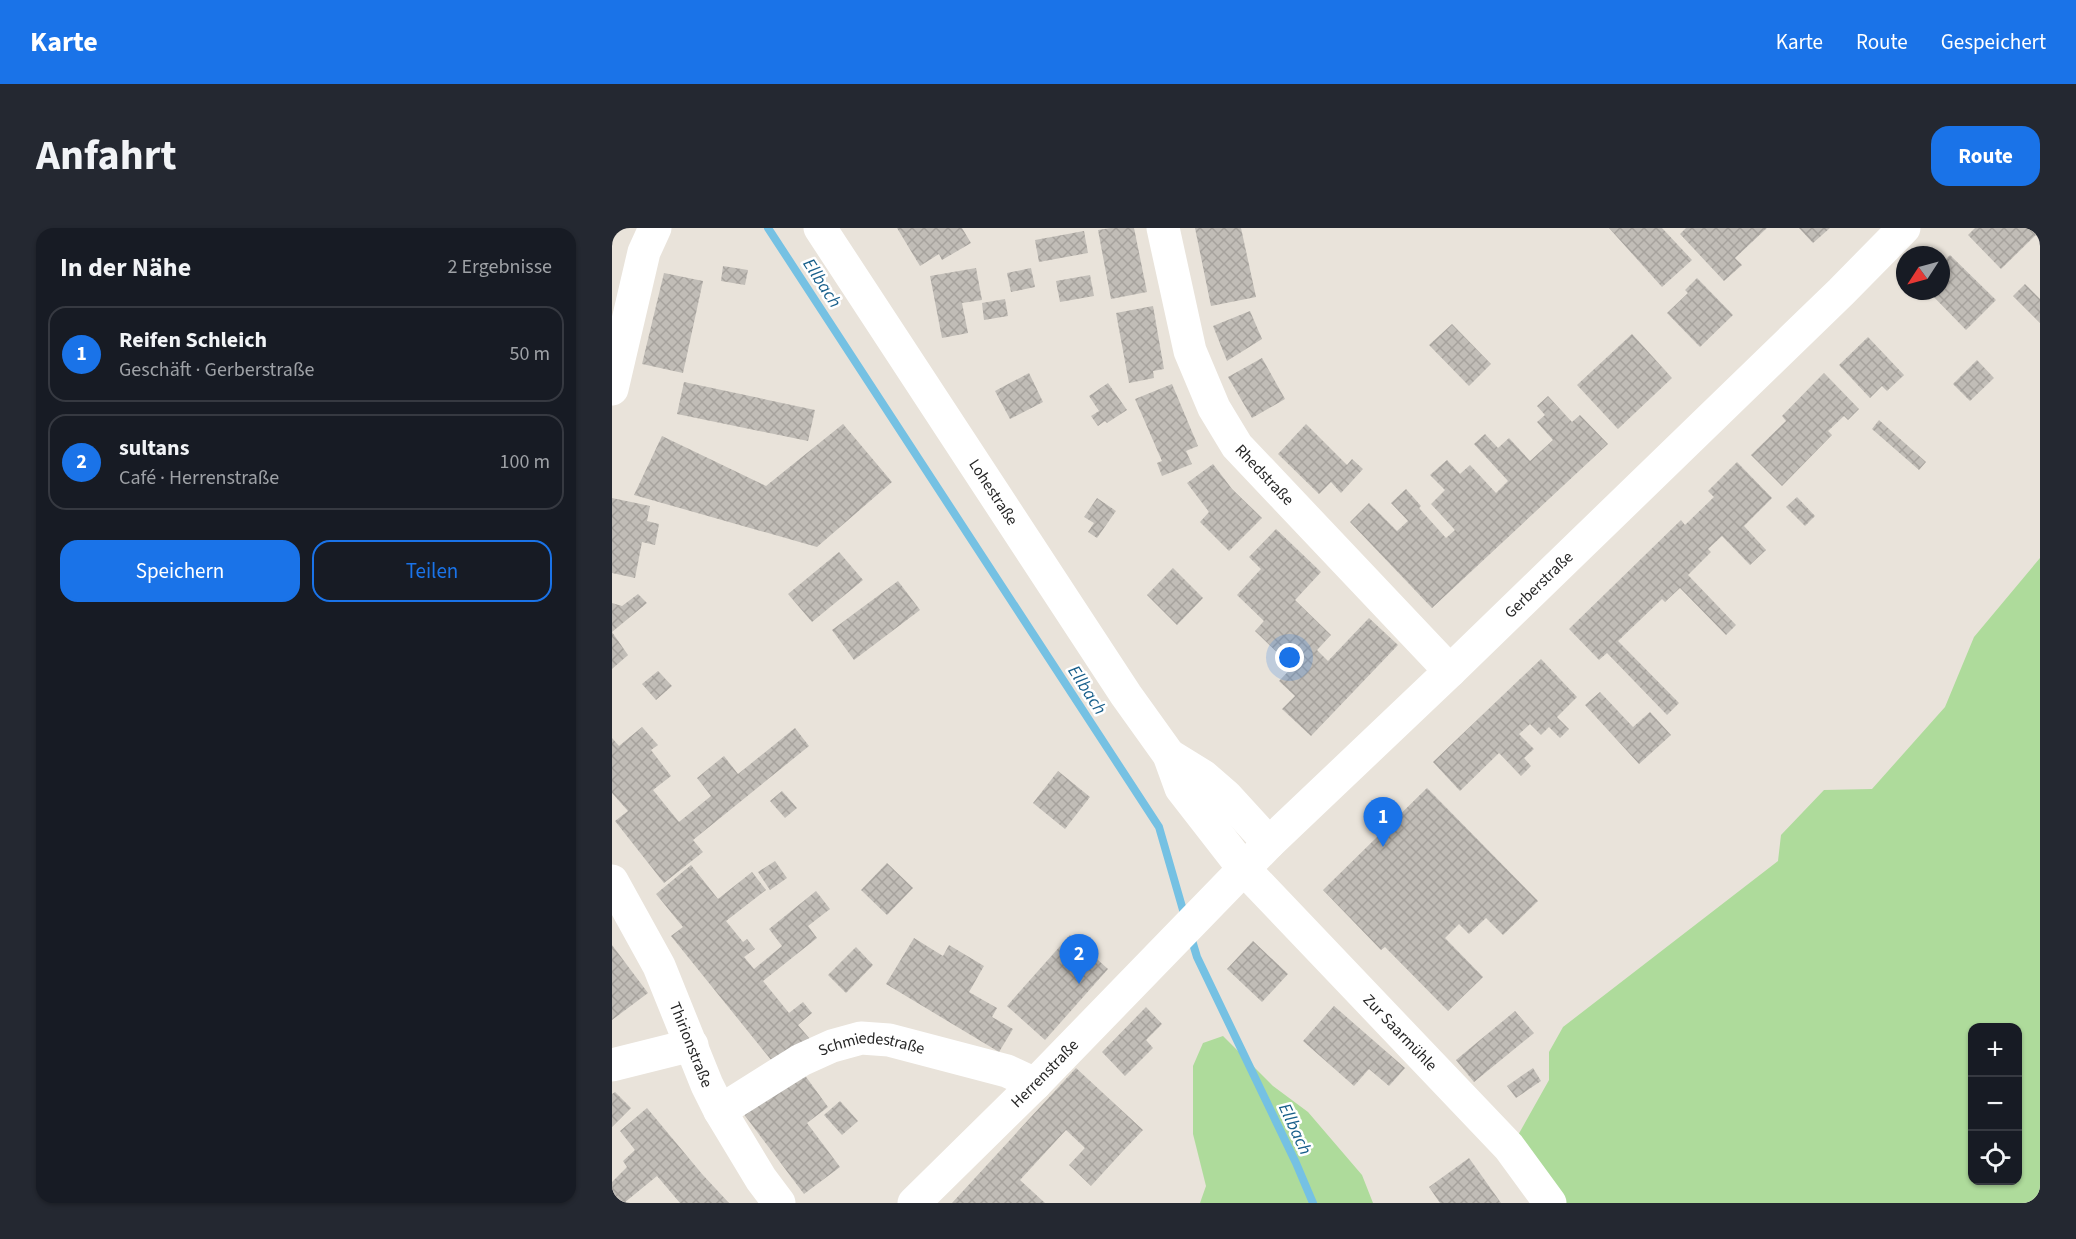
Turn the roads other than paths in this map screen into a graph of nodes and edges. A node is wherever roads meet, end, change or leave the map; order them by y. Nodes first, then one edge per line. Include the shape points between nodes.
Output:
1 (655, 228) edge
2 (820, 228) edge
3 (1163, 228) edge
4 (1904, 228) edge
5 (612, 390) edge
6 (1450, 671) junction
7 (1169, 755) junction
8 (1269, 843) junction
9 (1244, 869) junction
10 (612, 881) edge
11 (1173, 940) joint
12 (692, 1045) junction
13 (612, 1065) edge
14 (1035, 1084) junction
15 (720, 1112) junction
16 (779, 1203) edge
17 (914, 1203) edge
18 (1550, 1203) edge

1 - 5 street via 644,252
2 - 7 street, Lohestraße
3 - 6 street, Rhedstraße via 1190,351 1214,408 1237,446
4 - 6 street, Gerberstraße
6 - 8 street, Gerberstraße
7 - 8 street, Lohestraße via 1226,796
7 - 9 street, Lohestraße via 1181,788
8 - 9 street, Gerberstraße
9 - 11 street, Gerberstraße
9 - 18 street, Zur Saarmühle via 1509,1147
10 - 12 street, Thirionstraße via 659,966
11 - 14 street, Herrenstraße
12 - 13 street
12 - 15 street, Thirionstraße
14 - 15 street, Schmiedestraße via 1007,1071 889,1040 861,1038 801,1060
14 - 17 street, Herrenstraße
15 - 16 street, Thirionstraße

